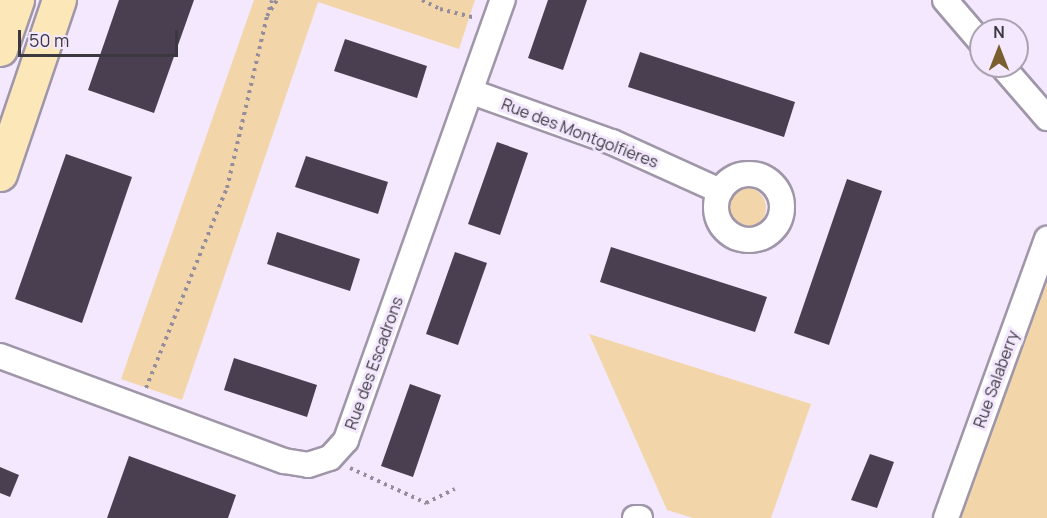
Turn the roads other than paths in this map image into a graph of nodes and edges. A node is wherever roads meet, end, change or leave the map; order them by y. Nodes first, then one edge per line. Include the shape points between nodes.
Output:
1 (17, 0) edge
2 (59, 0) edge
3 (503, 0) edge
4 (945, 0) edge
5 (969, 28) edge
6 (0, 49) edge
7 (1012, 78) edge
8 (472, 92) junction
9 (1047, 118) edge
10 (0, 174) edge
11 (720, 191) dead end
12 (1047, 239) edge
13 (0, 356) edge
14 (635, 518) edge
15 (640, 518) edge
16 (946, 518) edge

1 - 6 street
2 - 10 street
3 - 8 street, Rue des Escadrons
4 - 5 street
7 - 9 street
8 - 11 street, Rue des Montgolfières via 612,142
8 - 13 street, Rue des Escadrons via 346,440 330,458 308,465 284,461
12 - 16 street, Rue Salaberry
14 - 15 street

